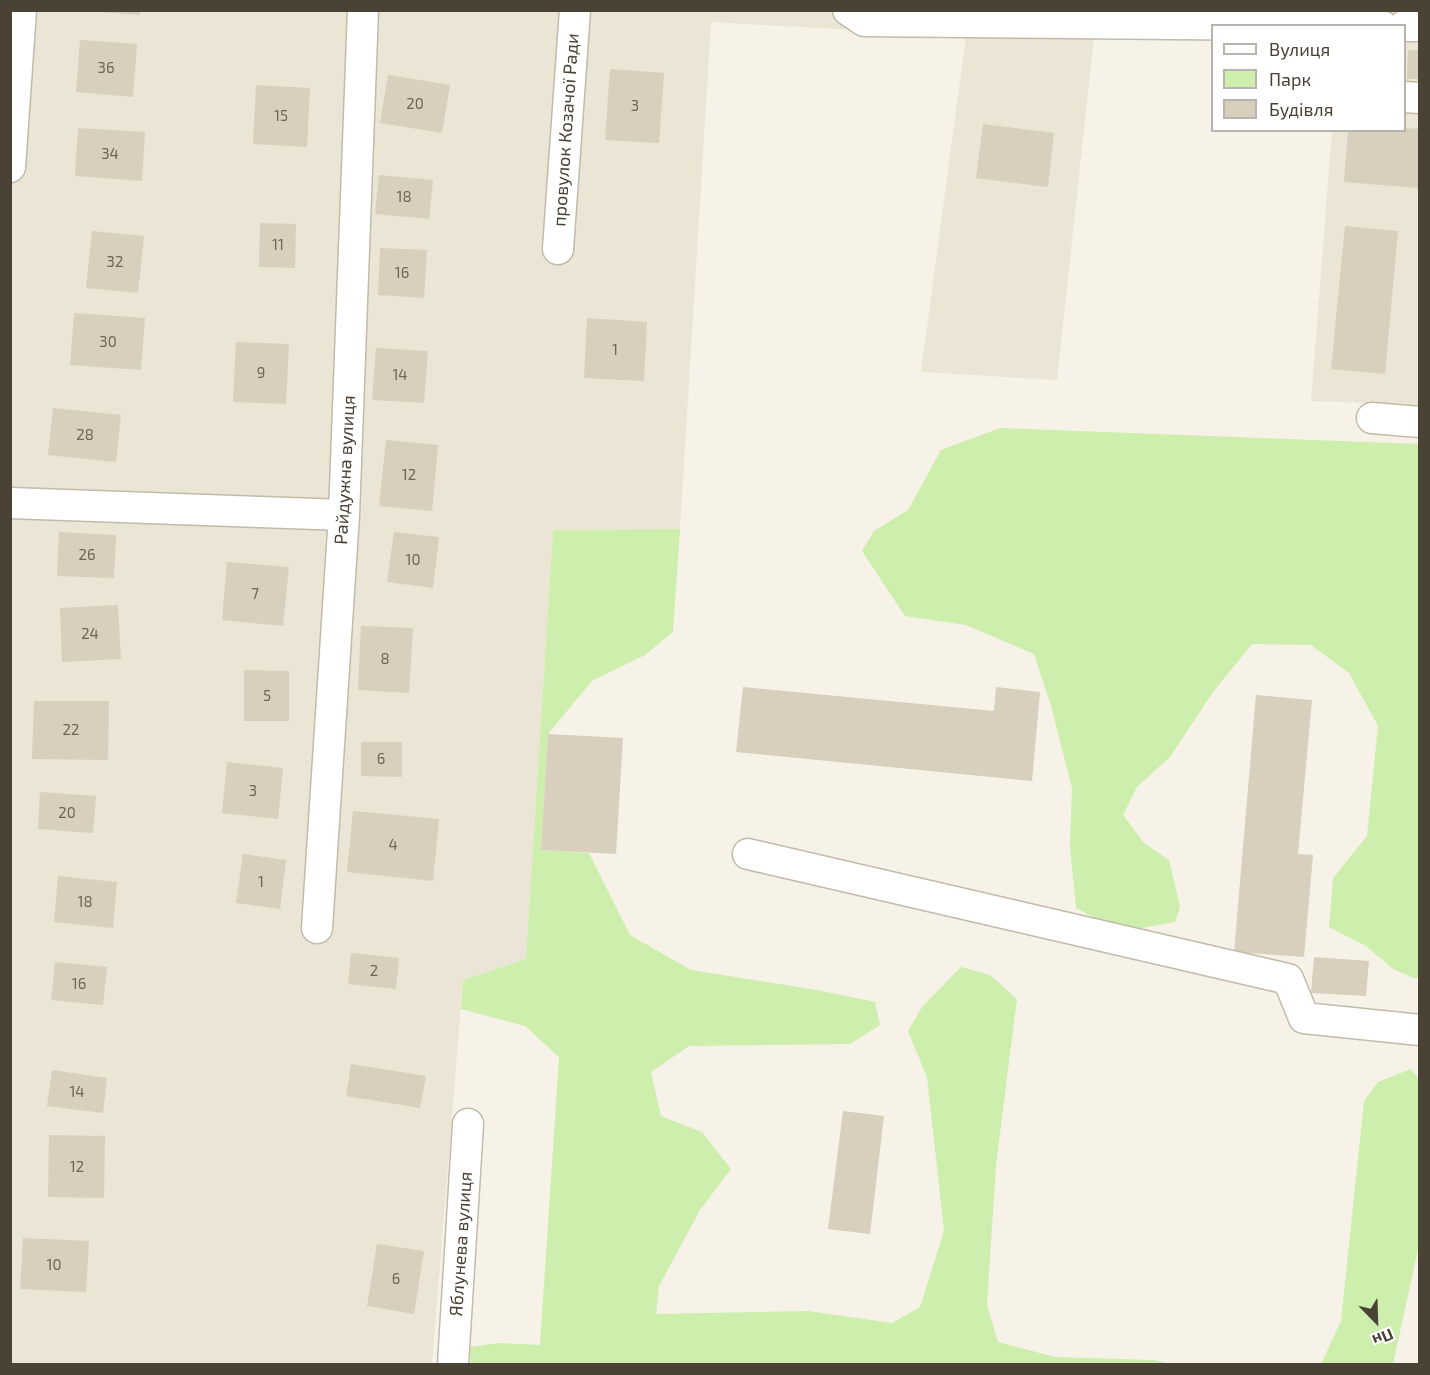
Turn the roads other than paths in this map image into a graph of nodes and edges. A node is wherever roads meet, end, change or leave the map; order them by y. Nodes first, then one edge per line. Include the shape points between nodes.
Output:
1 (21, 10) edge
2 (363, 10) edge
3 (575, 10) edge
4 (848, 10) edge
5 (1211, 24) edge
6 (10, 167) edge
7 (558, 249) dead end
8 (1372, 418) dead end
9 (1419, 422) edge
10 (10, 503) edge
11 (344, 515) junction
12 (748, 854) dead end
13 (316, 928) dead end
14 (1419, 1030) edge
15 (468, 1124) dead end
16 (453, 1365) edge

1 - 6 street
2 - 11 street, Райдужна вулиця
3 - 7 street, провулок Козачої Ради
4 - 5 street via 864,21
8 - 9 street
10 - 11 street
11 - 13 street, Райдужна вулиця
12 - 14 street via 1288,979 1304,1018
15 - 16 street, Яблунева вулиця

